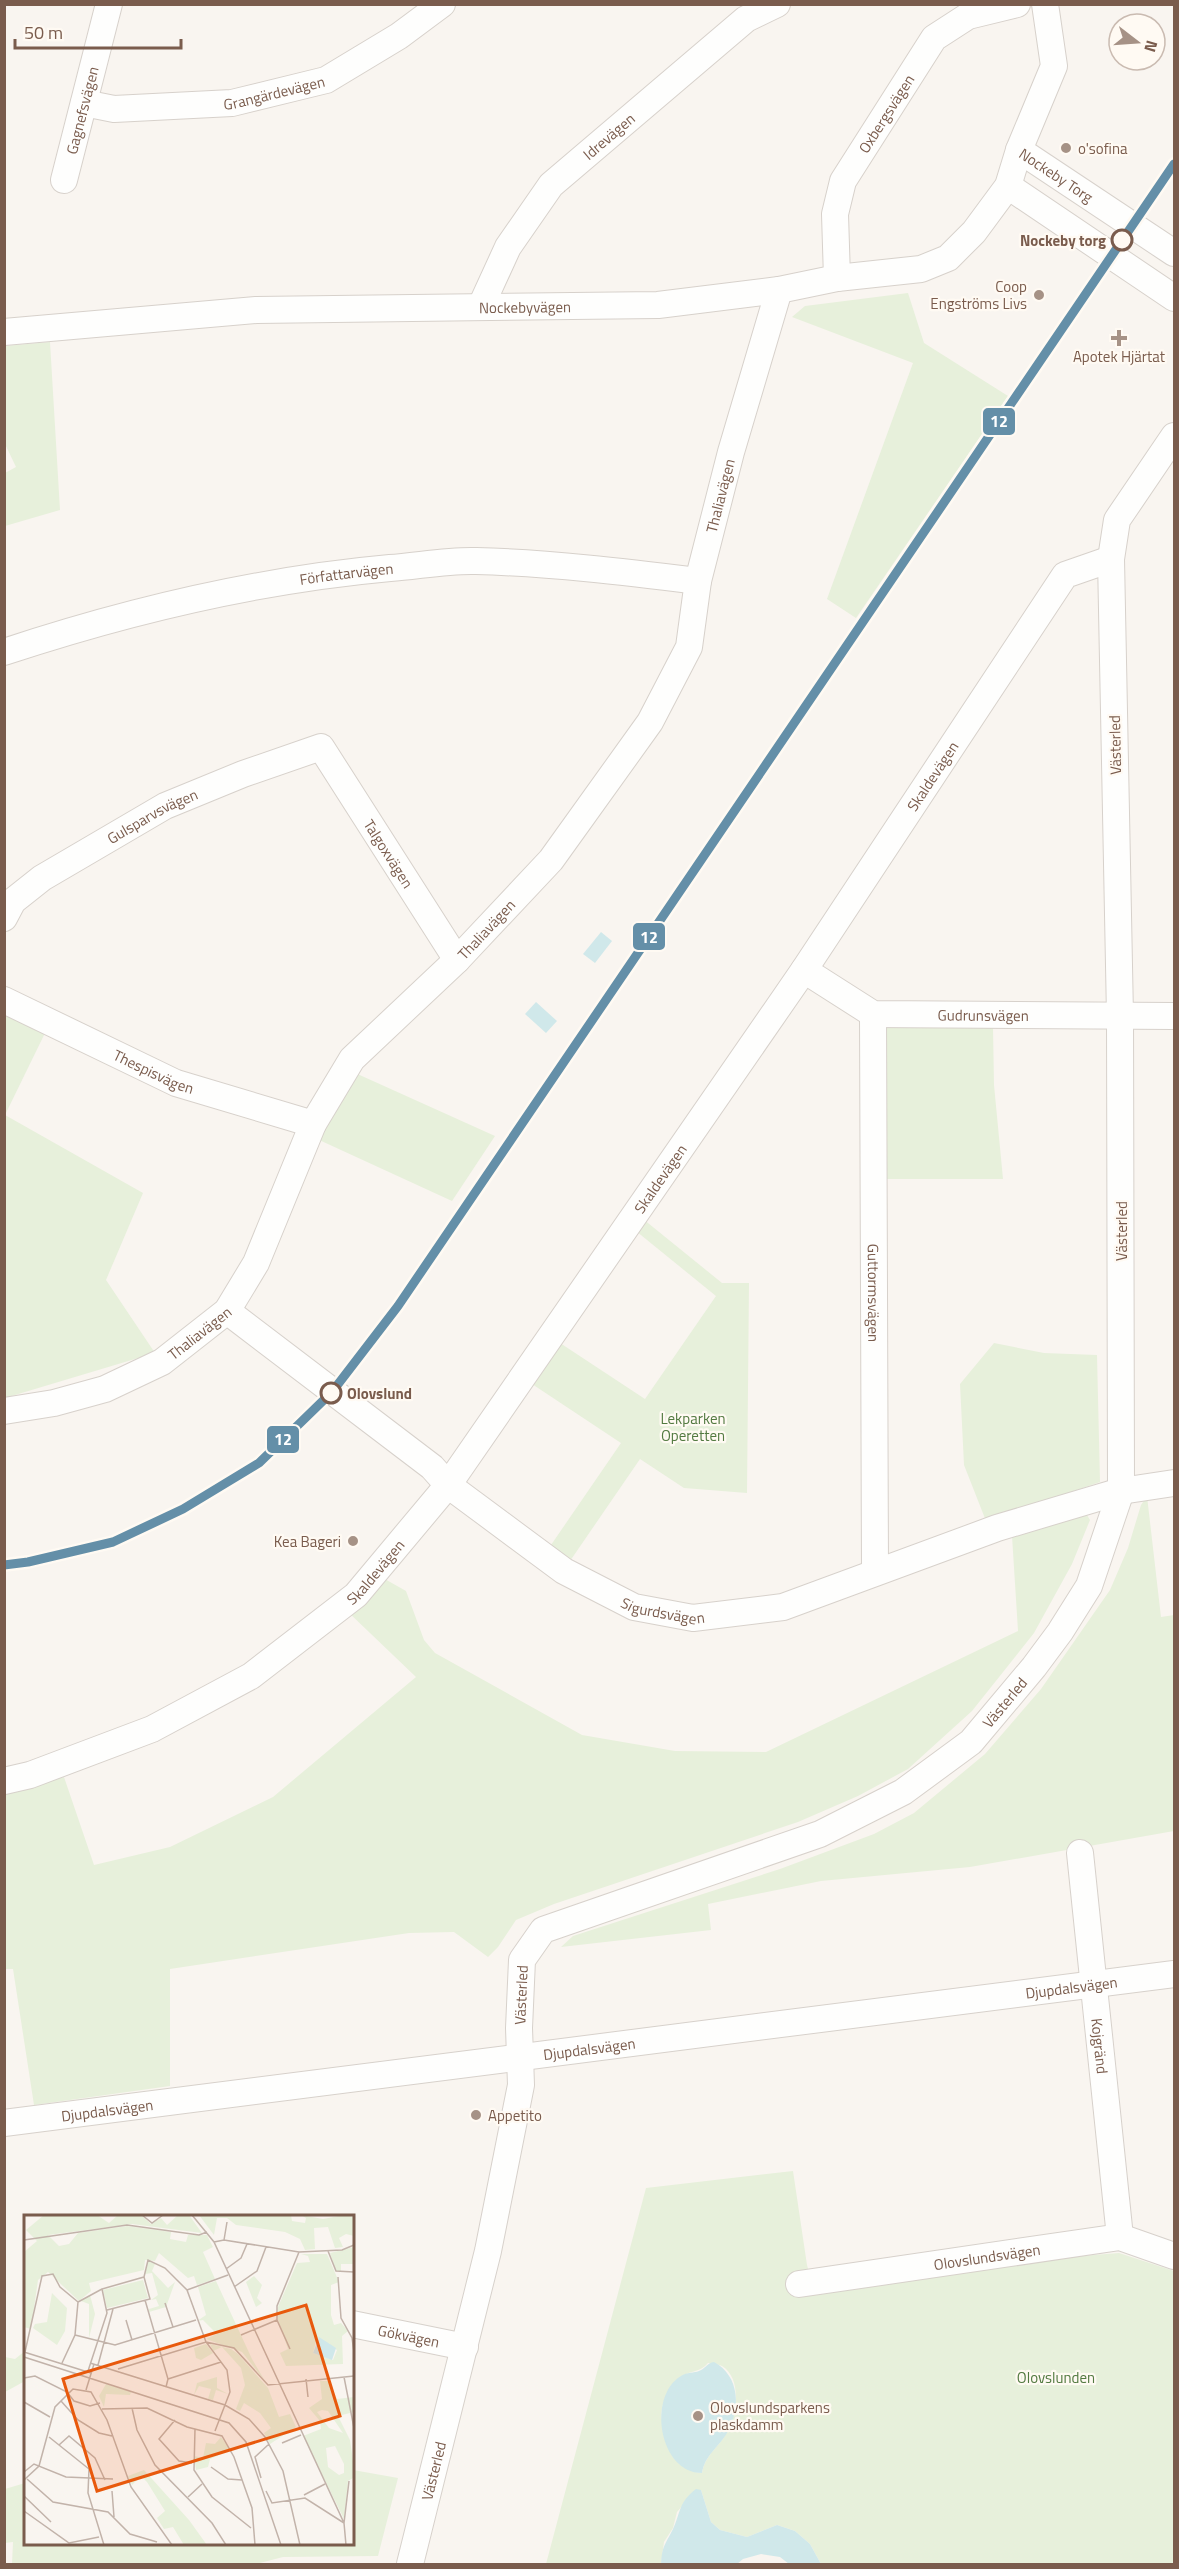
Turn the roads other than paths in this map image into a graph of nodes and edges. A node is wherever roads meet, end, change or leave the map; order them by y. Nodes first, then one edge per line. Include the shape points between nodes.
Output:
1 (109, 4) edge
2 (442, 4) edge
3 (777, 4) edge
4 (1017, 4) edge
5 (1045, 4) edge
6 (84, 103) junction
7 (1018, 150) junction
8 (64, 180) dead end
9 (1008, 186) junction
10 (1174, 253) edge
11 (837, 278) junction
12 (1170, 284) edge
13 (779, 290) junction
14 (481, 306) junction
15 (4, 332) edge
16 (1174, 436) edge
17 (1111, 559) junction
18 (698, 581) junction
19 (4, 652) edge
20 (321, 747) joint
21 (4, 918) edge
22 (457, 960) junction
23 (804, 970) junction
24 (4, 1000) edge
25 (873, 1014) junction
26 (1120, 1016) junction
27 (1174, 1016) edge
28 (313, 1124) junction
29 (227, 1311) junction
30 (4, 1411) edge
31 (1174, 1483) edge
32 (448, 1485) junction
33 (1121, 1491) junction
34 (875, 1571) junction
35 (4, 1781) edge
36 (1080, 1853) dead end
37 (1174, 1974) edge
38 (1094, 1984) junction
39 (520, 2056) junction
40 (4, 2123) edge
41 (1120, 2237) junction
42 (1174, 2256) edge
43 (799, 2284) dead end
44 (354, 2324) edge
45 (465, 2347) junction
46 (410, 2565) edge

1 - 6 street, Gagnefsvägen
2 - 6 street, Grangärdevägen via 399,36 326,80 232,103 114,109
3 - 14 street, Idrevägen via 746,18 551,185 508,247
4 - 11 street, Oxbergsvägen via 968,16 934,38 843,181 835,214
5 - 7 street via 1054,66
6 - 8 street, Gagnefsvägen
7 - 9 street, Nockeby Torg
7 - 10 street, Nockeby Torg
9 - 11 street, Nockebyvägen via 974,232 948,258 921,269
9 - 12 street
11 - 13 street, Nockebyvägen
13 - 14 street, Nockebyvägen via 658,305
13 - 18 street, Thaliavägen
14 - 15 street, Nockebyvägen via 256,310
16 - 17 street via 1117,520
17 - 23 street, Skaldevägen via 1065,575
17 - 26 street, Västerled
18 - 19 street, Författarvägen via 474,561 347,572 284,580 150,608
18 - 22 street, Thaliavägen via 689,647 650,722 552,860
20 - 21 street, Gulsparvsvägen via 165,807 42,878 13,901
20 - 22 street, Talgoxvägen
22 - 28 street, Thaliavägen via 352,1059
23 - 25 street
23 - 32 street, Skaldevägen
24 - 28 street, Thespisvägen via 176,1083
25 - 26 street, Gudrunsvägen
25 - 34 street, Guttormsvägen
26 - 27 street, Gudrunsvägen
26 - 33 street, Västerled
28 - 29 street, Thaliavägen via 256,1263
29 - 30 street, Thaliavägen via 162,1362 105,1389
29 - 32 street, Sigurdsvägen via 432,1467
31 - 33 street, Sigurdsvägen
32 - 34 street, Sigurdsvägen via 564,1571 634,1607 693,1618 783,1607
32 - 35 street, Skaldevägen via 356,1595 251,1676 152,1729
33 - 34 street, Sigurdsvägen via 997,1528
33 - 39 street, Västerled via 1089,1586 1034,1667 971,1742 903,1792 820,1834 543,1930 522,1960
36 - 38 street, Kojgränd
37 - 38 street, Djupdalsvägen
38 - 39 street, Djupdalsvägen
38 - 41 street, Kojgränd
39 - 40 street, Djupdalsvägen
39 - 45 street, Västerled via 520,2085
41 - 42 street, Olovslundsvägen
41 - 43 street, Olovslundsvägen
44 - 45 street, Gökvägen
45 - 46 street, Västerled

